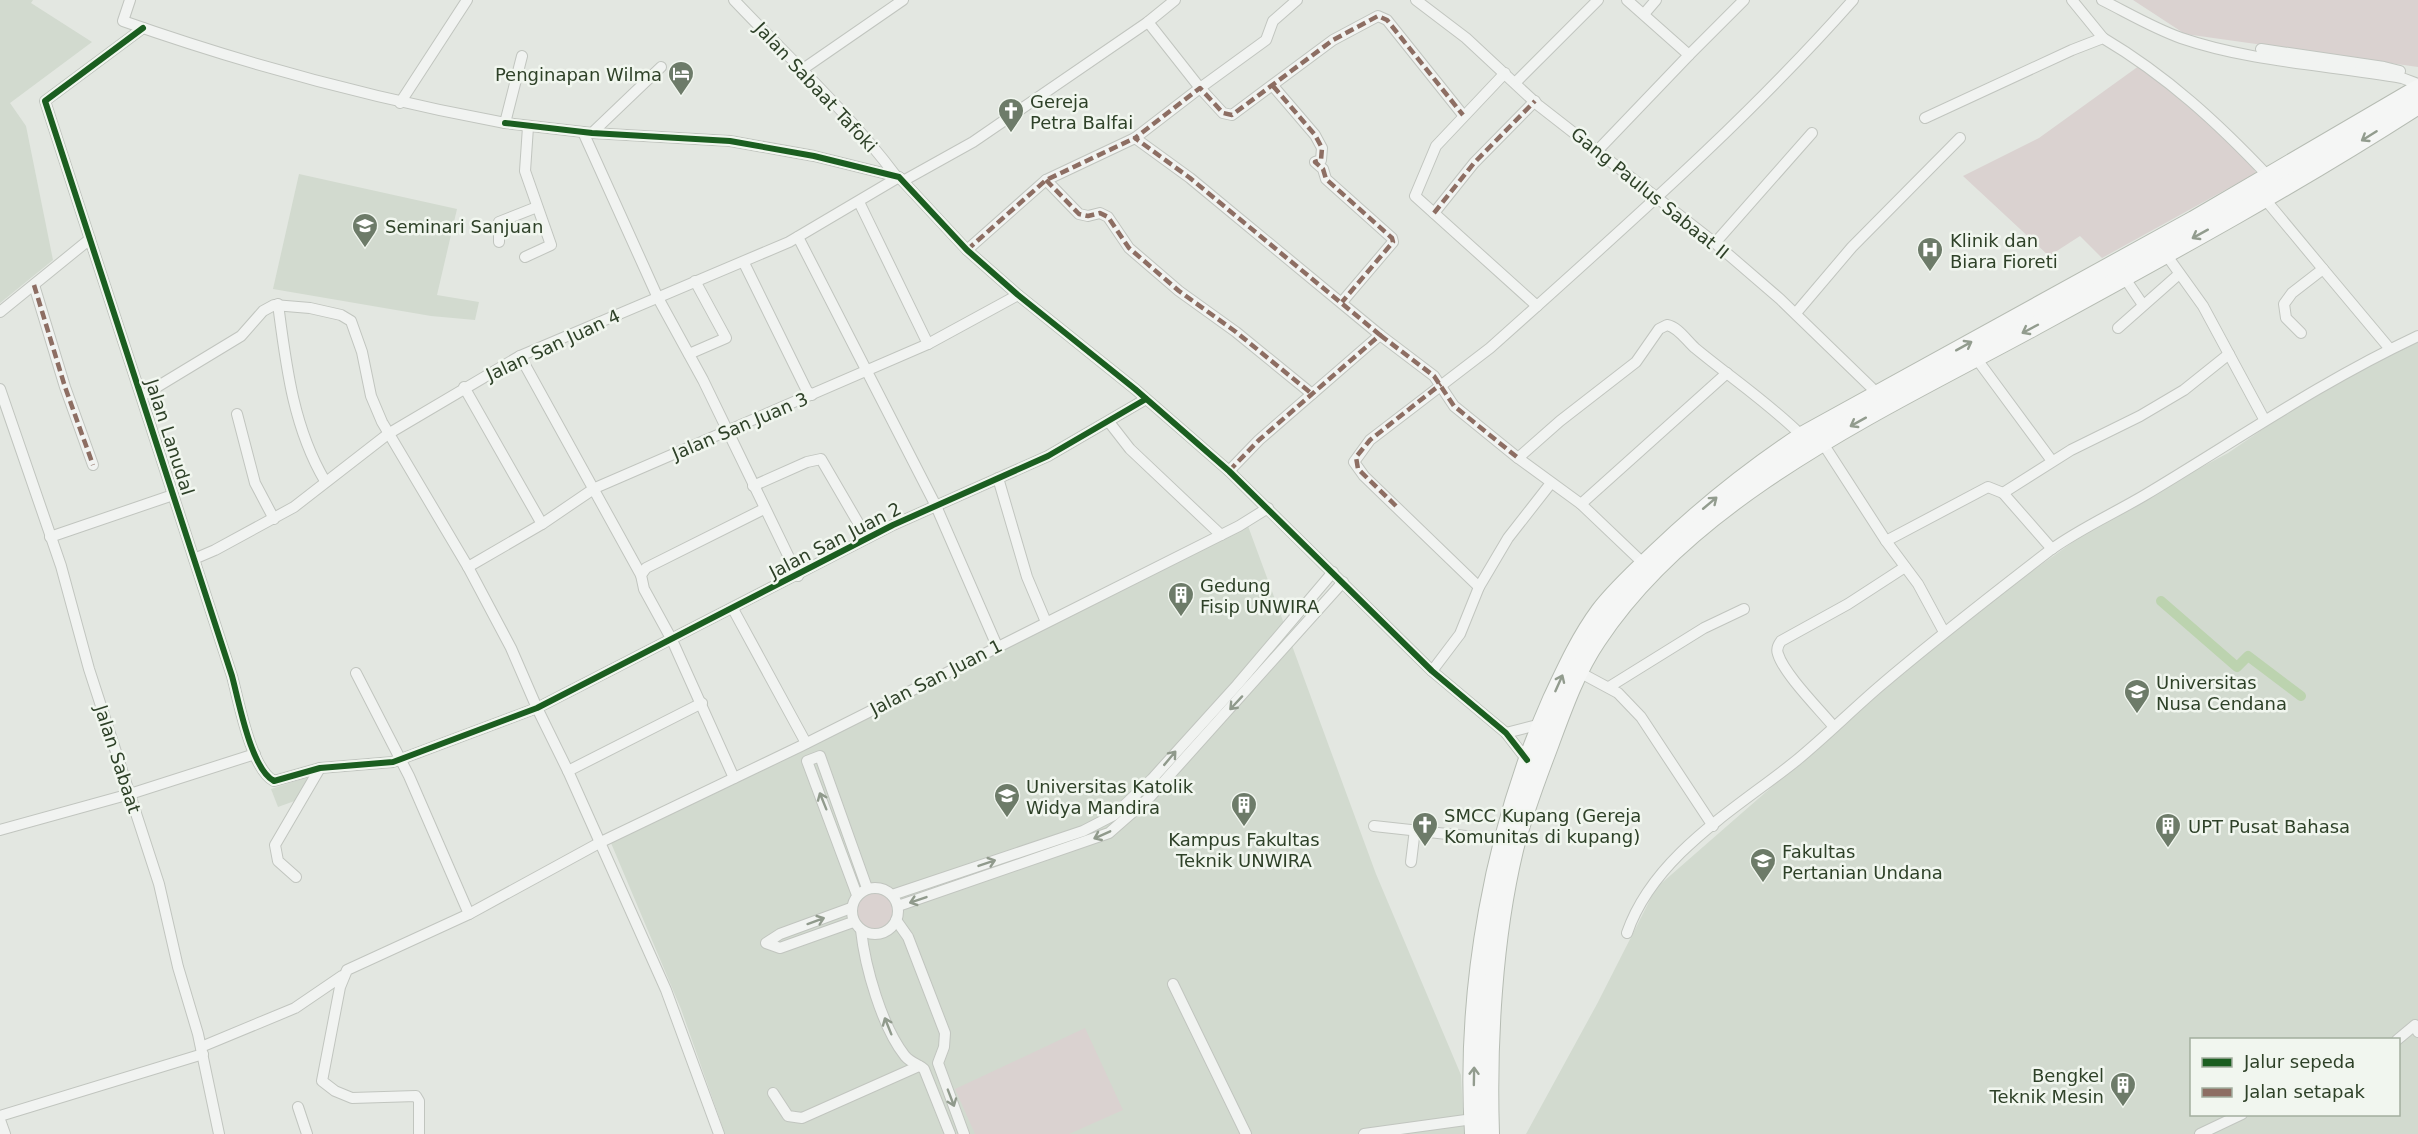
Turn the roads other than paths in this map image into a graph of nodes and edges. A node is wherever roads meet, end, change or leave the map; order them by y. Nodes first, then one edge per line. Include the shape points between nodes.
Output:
1 (130, 0) edge
2 (467, 0) edge
3 (734, 0) edge
4 (903, 0) edge
5 (1175, 0) edge
6 (1297, 0) edge
7 (1416, 0) edge
8 (1598, 0) edge
9 (1627, 0) edge
10 (1656, 0) edge
11 (1744, 0) edge
12 (1853, 0) edge
13 (2072, 0) edge
14 (2102, 0) edge
15 (2111, 0) edge
16 (1644, 14) junction
17 (2136, 14) junction
18 (1148, 22) junction
19 (143, 28) junction
20 (2103, 38) junction
21 (1689, 55) junction
22 (522, 56) dead end
23 (661, 67) dead end
24 (803, 69) junction
25 (1505, 73) junction
26 (2418, 81) edge
27 (1516, 82) junction
28 (1273, 86) junction
29 (1200, 87) junction
30 (2418, 89) edge
31 (1535, 101) junction
32 (400, 103) junction
33 (2418, 105) edge
34 (1463, 115) junction
35 (1925, 118) dead end
36 (505, 123) junction
37 (528, 127) junction
38 (588, 133) junction
39 (1812, 133) dead end
40 (1135, 138) junction
41 (1960, 138) dead end
42 (1598, 150) junction
43 (2269, 177) junction
44 (899, 178) junction
45 (1046, 180) junction
46 (2264, 198) junction
47 (1656, 199) junction
48 (859, 202) junction
49 (537, 207) junction
50 (1434, 213) junction
51 (798, 237) junction
52 (90, 238) junction
53 (499, 242) dead end
54 (1714, 243) junction
55 (967, 250) junction
56 (2165, 254) junction
57 (525, 257) dead end
58 (744, 262) junction
59 (2323, 269) junction
60 (2178, 275) junction
61 (2124, 277) junction
62 (695, 281) junction
63 (34, 285) junction
64 (1017, 295) junction
65 (658, 298) junction
66 (1342, 302) junction
67 (278, 304) junction
68 (2143, 305) junction
69 (1537, 306) junction
70 (0, 312) edge
71 (1796, 313) junction
72 (2118, 328) dead end
73 (2301, 333) dead end
74 (1380, 335) junction
75 (2418, 336) edge
76 (928, 344) junction
77 (2390, 349) junction
78 (689, 354) junction
79 (2229, 354) junction
80 (520, 356) junction
81 (1976, 358) junction
82 (869, 371) junction
83 (1932, 372) junction
84 (1727, 373) junction
85 (1441, 384) junction
86 (464, 387) junction
87 (0, 389) edge
88 (1877, 393) junction
89 (1312, 394) junction
90 (812, 395) junction
91 (142, 396) junction
92 (1146, 399) junction
93 (237, 414) dead end
94 (2264, 418) junction
95 (1109, 422) junction
96 (727, 431) junction
97 (388, 434) junction
98 (1802, 436) junction
99 (1822, 442) junction
100 (1518, 458) junction
101 (2052, 461) junction
102 (93, 465) dead end
103 (1228, 471) junction
104 (998, 478) junction
105 (325, 481) junction
106 (1551, 483) junction
107 (753, 486) junction
108 (595, 488) junction
109 (2003, 493) junction
110 (173, 495) junction
111 (1581, 504) junction
112 (936, 506) junction
113 (1268, 508) junction
114 (764, 509) junction
115 (274, 519) junction
116 (542, 524) junction
117 (1221, 535) junction
118 (50, 537) junction
119 (867, 538) junction
120 (1886, 541) junction
121 (2052, 549) junction
122 (194, 559) junction
123 (1644, 564) junction
124 (468, 567) junction
125 (1905, 567) junction
126 (1333, 572) junction
127 (641, 575) junction
128 (798, 576) junction
129 (1343, 582) junction
130 (1479, 587) junction
131 (733, 609) junction
132 (1744, 609) dead end
133 (1046, 622) junction
134 (1944, 632) junction
135 (672, 640) junction
136 (997, 646) junction
137 (1266, 651) junction
138 (1275, 660) junction
139 (1432, 671) junction
140 (1579, 672) junction
141 (356, 673) dead end
142 (1609, 687) junction
143 (702, 703) junction
144 (537, 708) junction
145 (1541, 724) junction
146 (1834, 727) junction
147 (1506, 733) junction
148 (806, 743) junction
149 (255, 754) junction
150 (401, 759) junction
151 (1527, 760) junction
152 (320, 768) junction
153 (568, 771) junction
154 (734, 778) junction
155 (270, 779) joint
156 (130, 794) junction
157 (1374, 826) dead end
158 (1713, 826) junction
159 (0, 830) edge
160 (1414, 830) junction
161 (849, 833) junction
162 (837, 838) junction
163 (1502, 840) junction
164 (601, 842) junction
165 (1411, 862) dead end
166 (966, 870) junction
167 (296, 877) dead end
168 (1502, 879) junction
169 (970, 882) junction
170 (867, 888) junction
171 (857, 895) junction
172 (892, 895) junction
173 (898, 906) junction
174 (851, 908) junction
175 (469, 914) junction
176 (896, 920) junction
177 (857, 926) junction
178 (1627, 933) dead end
179 (344, 974) junction
180 (1173, 984) dead end
181 (2418, 1032) edge
182 (2399, 1038) edge
183 (202, 1051) junction
184 (919, 1066) junction
185 (773, 1093) dead end
186 (298, 1107) dead end
187 (2238, 1116) edge
188 (0, 1118) edge
189 (1482, 1126) edge
190 (5, 1134) edge
191 (219, 1134) edge
192 (307, 1134) edge
193 (419, 1134) edge
194 (719, 1134) edge
195 (950, 1134) edge
196 (964, 1134) edge
197 (1246, 1134) edge
198 (1364, 1134) edge
199 (2200, 1134) edge

1 - 19 street via 123,21
2 - 32 street
3 - 24 street, Jalan Sabaat Tafoki
4 - 24 street
5 - 18 street, Jalan San Juan 4
6 - 29 street via 1273,21 1266,40
7 - 25 street, Gang Paulus Sabaat II
8 - 27 street
9 - 16 street
10 - 16 street
11 - 21 street
12 - 47 street via 1781,77
13 - 20 street
14 - 17 street
15 - 17 street
16 - 21 street
17 - 26 street via 2181,38 2210,46
18 - 29 street
18 - 44 street, Jalan San Juan 4 via 973,142
19 - 32 street
19 - 52 street, Jalan Lanudal via 45,101
20 - 35 street
20 - 43 street via 2182,91
21 - 42 street
22 - 36 street
23 - 38 street
24 - 44 street, Jalan Sabaat Tafoki
25 - 27 street, Gang Paulus Sabaat II
25 - 34 street
27 - 31 street, Gang Paulus Sabaat II
28 - 29 street via 1228,116
28 - 34 street via 1347,31 1378,16 1387,20
28 - 66 street via 1319,143 1321,160 1315,162 1326,179 1392,238 1386,252
29 - 40 street
30 - 43 highway
31 - 42 street, Gang Paulus Sabaat II
31 - 50 street via 1474,163
32 - 36 street
33 -> 46 highway
34 - 50 street via 1436,146 1416,190 1419,202
36 - 37 street
37 - 38 street
37 - 49 street via 525,171
38 - 44 street via 730,141 814,156
38 - 65 street
39 - 54 street
40 - 45 street
40 - 66 street
41 - 71 street via 1852,247
42 - 47 street, Gang Paulus Sabaat II
83 -> 43 highway
44 - 48 street, Jalan San Juan 4
44 - 55 street, Jalan Sabaat Tafoki
45 - 55 street
45 - 89 street via 1079,214 1100,213 1108,217 1129,248
46 -> 56 highway
46 - 59 street
47 - 54 street, Gang Paulus Sabaat II
47 - 69 street
48 - 51 street, Jalan San Juan 4
48 - 76 street
49 - 53 street via 499,222
49 - 57 street via 551,245
50 - 69 street
51 - 58 street, Jalan San Juan 4
51 - 82 street
52 - 63 street
52 - 91 street, Jalan Lanudal
54 - 71 street, Gang Paulus Sabaat II
55 - 64 street, Jalan Sabaat Tafoki
56 - 60 street
56 - 61 highway
58 - 62 street, Jalan San Juan 4
58 - 90 street
59 - 73 street via 2284,304 2286,318
59 - 77 street
60 - 68 street
60 - 79 street via 2203,306
61 - 68 street
61 -> 81 highway
62 - 65 street, Jalan San Juan 4
62 - 78 street via 726,338
63 - 70 street
63 - 102 street via 64,387
64 - 76 street, Jalan San Juan 3
64 - 92 street, Jalan Sabaat Tafoki
65 - 78 street
65 - 80 street, Jalan San Juan 4
66 - 74 street
67 - 91 street via 263,311 241,336
67 - 97 street via 341,315 351,321 372,396
67 - 105 street via 293,401 311,458
68 - 72 street
69 - 85 street
71 - 88 street, Gang Paulus Sabaat II
74 - 85 street
74 - 89 street
75 - 77 street
76 - 82 street, Jalan San Juan 3
77 - 94 street
78 - 96 street
79 - 94 street
79 - 101 street via 2156,407
80 - 86 street, Jalan San Juan 4
80 - 108 street
81 - 83 highway
81 - 101 street
82 - 90 street, Jalan San Juan 3
82 - 112 street
83 - 88 highway
83 -> 99 highway
84 - 98 street
84 - 100 street via 1676,328 1662,327 1636,362
84 - 111 street
85 - 100 street via 1454,406
85 - 130 street via 1370,440 1354,462
86 - 97 street, Jalan San Juan 4
86 - 116 street
87 - 118 street, Jalan Sabaat
88 - 98 highway
89 - 103 street
90 - 96 street, Jalan San Juan 3
91 - 110 street, Jalan Lanudal
92 - 95 street, Jalan San Juan 2
92 - 103 street, Jalan Sabaat Tafoki
93 - 115 street via 255,483
94 - 121 street
95 - 104 street, Jalan San Juan 2
95 - 117 street via 1130,449
96 - 107 street
96 - 108 street, Jalan San Juan 3
97 - 105 street, Jalan San Juan 4
97 - 124 street
123 -> 98 highway via 1730,486
99 - 120 street
99 - 140 highway via 1748,490 1659,567 1612,618
100 - 106 street
101 - 109 street
103 - 113 street, Jalan Sabaat Tafoki
104 - 112 street, Jalan San Juan 2
104 - 133 street via 1027,577
105 - 115 street, Jalan San Juan 4
106 - 111 street
106 - 130 street via 1508,538
107 - 114 street
107 - 119 street via 821,459
108 - 116 street, Jalan San Juan 3
108 - 127 street
109 - 120 street via 1985,488
109 - 121 street
110 - 118 street
110 - 122 street, Jalan Lanudal
111 - 123 street
112 - 119 street, Jalan San Juan 2
112 - 136 street
113 - 117 street, Jalan San Juan 1
113 - 126 street, Jalan Sabaat Tafoki
114 - 127 street via 646,568
114 - 128 street
115 - 122 street, Jalan San Juan 4
116 - 124 street, Jalan San Juan 3
117 - 133 street, Jalan San Juan 1
118 - 156 street, Jalan Sabaat
119 - 128 street, Jalan San Juan 2
120 - 125 street
121 - 134 street
122 - 149 street, Jalan Lanudal
145 -> 123 highway via 1588,629
124 - 144 street via 511,648
125 - 134 street
125 - 146 street via 1778,645 1783,663
126 - 129 street, Jalan Sabaat Tafoki
126 - 137 street
127 - 135 street
128 - 131 street, Jalan San Juan 2
129 - 138 street
129 - 139 street, Jalan Sabaat Tafoki
130 - 139 street via 1460,634
131 - 135 street, Jalan San Juan 2
131 - 148 street
132 - 142 street via 1704,628
133 - 136 street, Jalan San Juan 1
134 - 146 street
135 - 143 street
135 - 144 street, Jalan San Juan 2
136 - 148 street, Jalan San Juan 1
137 - 138 street
166 -> 137 street via 1083,831 1114,815 1152,779
138 -> 169 street via 1121,825 1087,842
139 - 147 street, Jalan Sabaat Tafoki
140 - 142 street
140 - 168 highway
141 - 150 street
142 - 158 street via 1626,700 1658,740
143 - 153 street
143 - 154 street
144 - 150 street, Jalan San Juan 2
144 - 153 street
145 - 147 street
145 - 151 highway
146 - 158 street
147 - 151 street, Jalan Sabaat Tafoki
148 - 154 street, Jalan San Juan 1
149 - 155 street, Jalan Lanudal
149 - 156 street
150 - 152 street, Jalan San Juan 2
150 - 175 street
151 - 163 highway
152 - 155 street, Jalan San Juan 2 via 280,780
152 - 167 street via 276,845 278,861
153 - 164 street
154 - 164 street, Jalan San Juan 1
156 - 159 street
156 - 183 street, Jalan Sabaat via 159,884
157 - 160 street
158 - 178 street via 1649,888
160 - 163 street
160 - 165 street
161 - 162 street
162 -> 161 street via 807,761 820,756
161 - 170 street
162 - 171 street
163 - 168 highway
164 - 175 street, Jalan San Juan 1
164 - 194 street via 686,1039
166 - 169 street
166 - 172 street
168 - 189 highway via 1479,979
169 -> 173 street
170 - 171 street
170 - 172 street
171 - 174 street
172 - 173 street
173 - 176 street
174 - 177 street
177 -> 174 street via 780,948 766,943
175 - 179 street, Jalan San Juan 1
176 - 177 street via 883,933 871,934
176 -> 196 street via 908,937 945,1033 938,1063
184 -> 177 street via 911,1063 895,1041 870,976
179 - 183 street, Jalan San Juan 1 via 296,1008
179 - 193 street via 322,1081 352,1098 416,1096
180 - 197 street
181 - 182 street via 2415,1025
183 - 188 street, Jalan San Juan 1
183 - 191 street, Jalan Sabaat
184 - 185 street via 802,1118 788,1116
184 - 195 street via 924,1069
186 - 192 street
187 - 199 street
188 - 190 street
189 - 198 street

